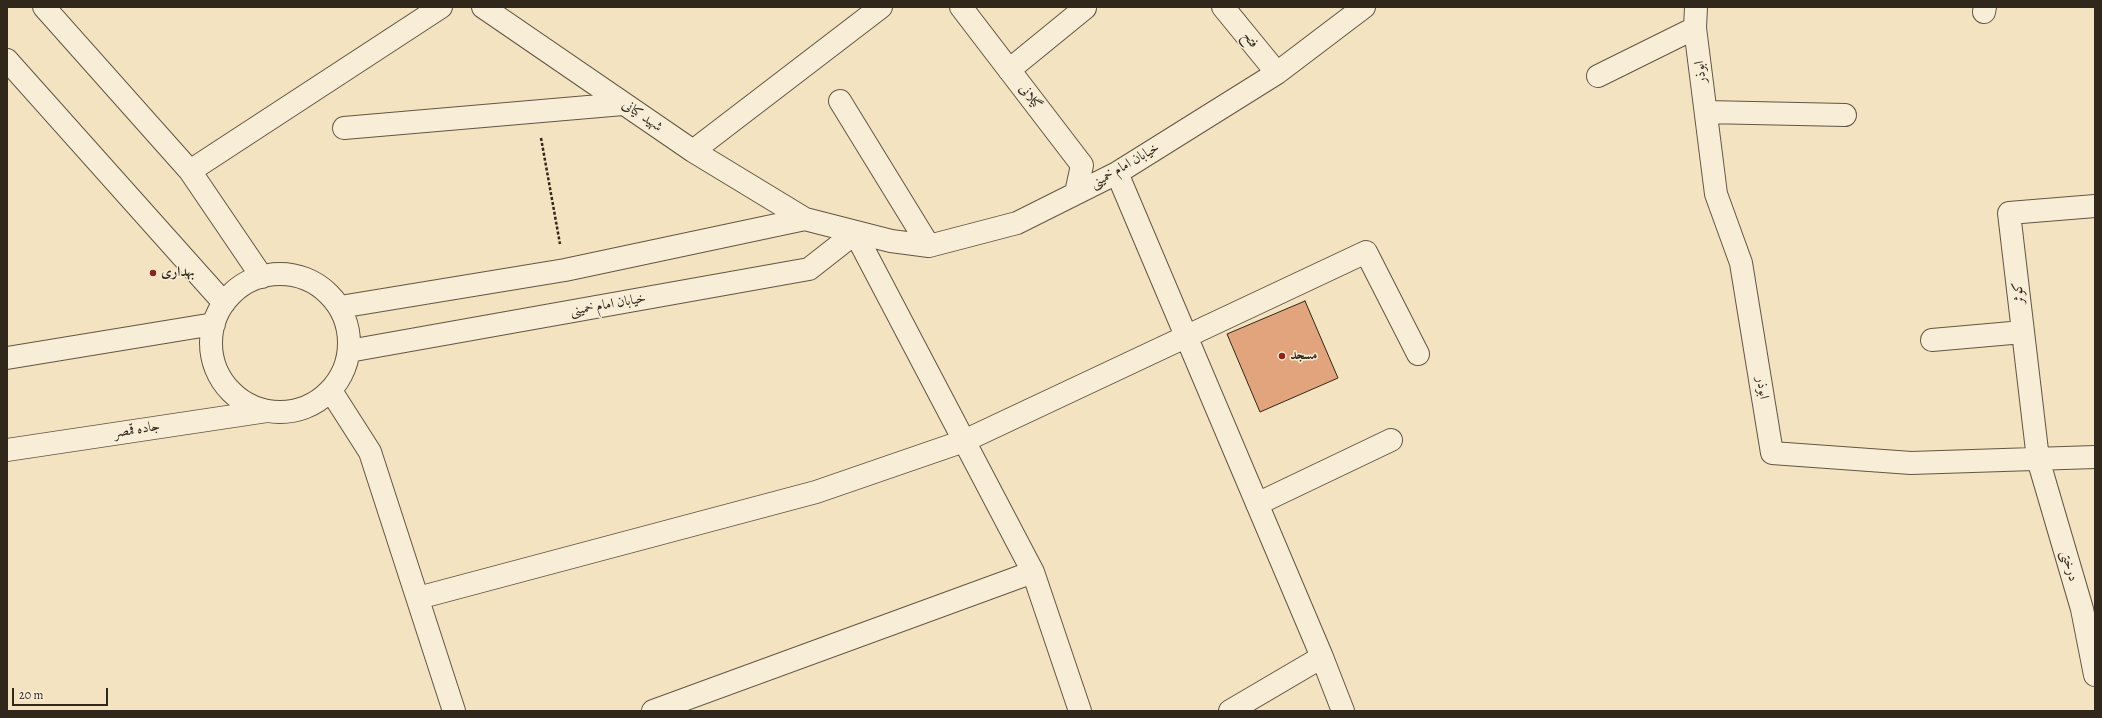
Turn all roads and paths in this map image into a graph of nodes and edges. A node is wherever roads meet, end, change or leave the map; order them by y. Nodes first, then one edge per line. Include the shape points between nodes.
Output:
1 (44, 7) edge
2 (441, 7) edge
3 (483, 7) edge
4 (881, 7) edge
5 (961, 7) edge
6 (1223, 7) edge
7 (1364, 7) edge
8 (1084, 8) dead end
9 (1696, 17) edge
10 (7, 60) edge
11 (1009, 70) junction
12 (1276, 73) junction
13 (1598, 76) dead end
14 (840, 101) dead end
15 (623, 104) junction
16 (535, 110) junction
17 (1706, 112) junction
18 (1845, 116) dead end
19 (344, 128) dead end
20 (693, 151) junction
21 (190, 171) junction
22 (1117, 173) junction
23 (1076, 193) junction
24 (2095, 206) edge
25 (805, 219) junction
26 (855, 233) junction
27 (929, 246) junction
28 (565, 270) junction
29 (262, 276) junction
30 (224, 303) junction
31 (340, 307) junction
32 (214, 324) junction
33 (2023, 332) junction
34 (1187, 337) junction
35 (1932, 340) dead end
36 (349, 351) junction
37 (1418, 354) dead end
38 (7, 358) edge
39 (330, 391) junction
40 (268, 411) junction
41 (1391, 440) dead end
42 (964, 441) junction
43 (7, 450) edge
44 (2095, 457) edge
45 (2038, 459) junction
46 (1257, 504) junction
47 (1033, 572) junction
48 (418, 598) junction
49 (2088, 612) edge
50 (1322, 657) junction
51 (2095, 675) edge
52 (454, 711) edge
53 (652, 711) edge
54 (1080, 711) edge
55 (1230, 711) edge
56 (1342, 711) edge

1 - 21 street
2 - 21 street
3 - 15 street, شهید کیانی
4 - 20 street
5 - 11 street, گیلانی
6 - 12 street, فتح
7 - 12 street, خیابان امام خمینی
8 - 11 street
9 - 13 street
9 - 17 street, ابوذر
10 - 30 street
11 - 23 street, گیلانی via 1082,165
12 - 22 street, خیابان امام خمینی
14 - 27 street
15 - 16 street
15 - 20 street, شهید کیانی
16 - 19 street
16 - 28 path
17 - 18 street
17 - 45 street, ابوذر via 1716,194 1741,262 1772,454 1911,463
20 - 25 street, شهید کیانی
21 - 29 street
22 - 23 street, خیابان امام خمینی
22 - 34 street
23 - 27 street, خیابان امام خمینی via 1017,223
24 - 33 street, کوثر via 2009,213
25 - 26 street, خیابان امام خمینی
25 - 28 street, خیابان امام خمینی
26 - 27 street, خیابان امام خمینی via 891,242
26 - 36 street, خیابان امام خمینی via 809,269
26 - 42 street
28 - 31 street, خیابان امام خمینی
29 - 30 street via 241,287
29 - 31 street via 284,274 306,279 325,290
30 - 32 street
31 - 36 street via 348,328
32 - 38 street
32 - 40 street via 211,346 216,369 228,389 246,403
33 - 35 street
33 - 45 street, کوثر
34 - 37 street via 1366,252
34 - 42 street
34 - 46 street
36 - 39 street via 343,372
39 - 40 street via 312,404 291,412
39 - 48 street via 370,452
40 - 43 street, جاده قمصر
41 - 46 street
42 - 47 street
42 - 48 street via 816,492
44 - 45 street, ابوذر
45 - 49 street, درختی
46 - 50 street
47 - 53 street
47 - 54 street
48 - 52 street
49 - 51 street, درختی
50 - 55 street
50 - 56 street

